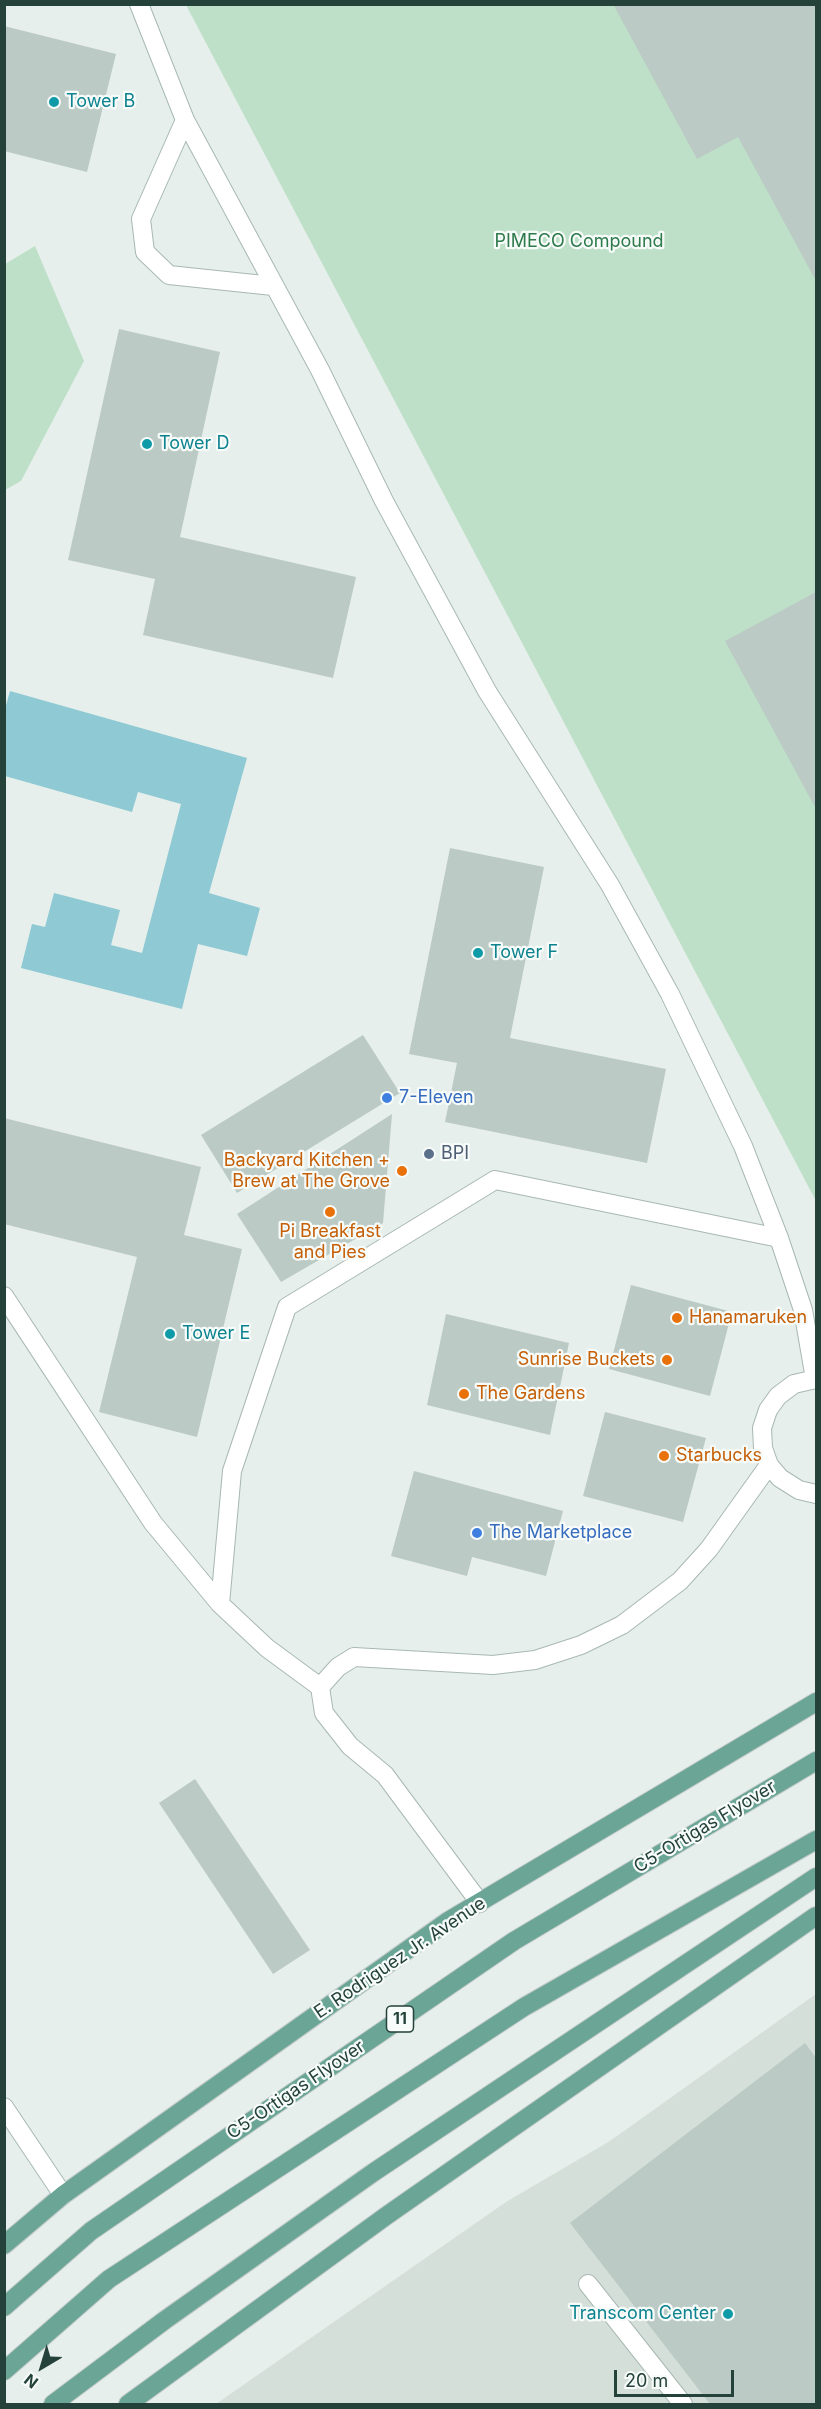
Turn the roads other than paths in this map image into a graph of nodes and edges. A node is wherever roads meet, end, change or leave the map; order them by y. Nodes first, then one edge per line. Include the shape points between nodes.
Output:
1 (139, 4) edge
2 (185, 120) junction
3 (273, 286) junction
4 (779, 1238) junction
5 (4, 1296) edge
6 (816, 1379) edge
7 (769, 1465) junction
8 (816, 1494) edge
9 (220, 1604) junction
10 (320, 1687) junction
11 (816, 1702) edge
12 (816, 1761) edge
13 (816, 1840) edge
14 (816, 1877) edge
15 (480, 1903) junction
16 (816, 1916) edge
17 (4, 2107) edge
18 (63, 2195) junction
19 (4, 2245) edge
20 (588, 2284) dead end
21 (4, 2307) edge
22 (4, 2371) edge
23 (53, 2404) edge
24 (128, 2404) edge
25 (683, 2404) edge

1 - 2 lane
2 - 3 lane
2 - 3 lane via 141,219 145,252 169,275
3 - 4 lane via 487,691 610,885 670,994 744,1146
4 - 6 lane via 803,1310
4 - 9 lane via 495,1180 288,1307 232,1472
5 - 9 lane via 153,1523
6 - 7 lane via 794,1384 768,1410 762,1428
7 - 8 lane via 799,1490
7 - 10 lane via 709,1549 680,1581 622,1625 535,1660 493,1665 354,1657 338,1667
9 - 10 lane via 267,1648
10 - 15 lane via 324,1713 350,1746 385,1775
11 - 15 main road, E. Rodriguez Jr. Avenue
12 - 21 main road, C5-Ortigas Flyover / 11 via 514,1941 91,2231
13 - 22 main road via 504,2020 109,2279
14 - 23 main road via 364,2178
15 - 18 main road, E. Rodriguez Jr. Avenue via 448,1921
16 - 24 main road via 376,2223
17 - 18 lane
18 - 19 main road, E. Rodriguez Jr. Avenue
20 - 25 lane

